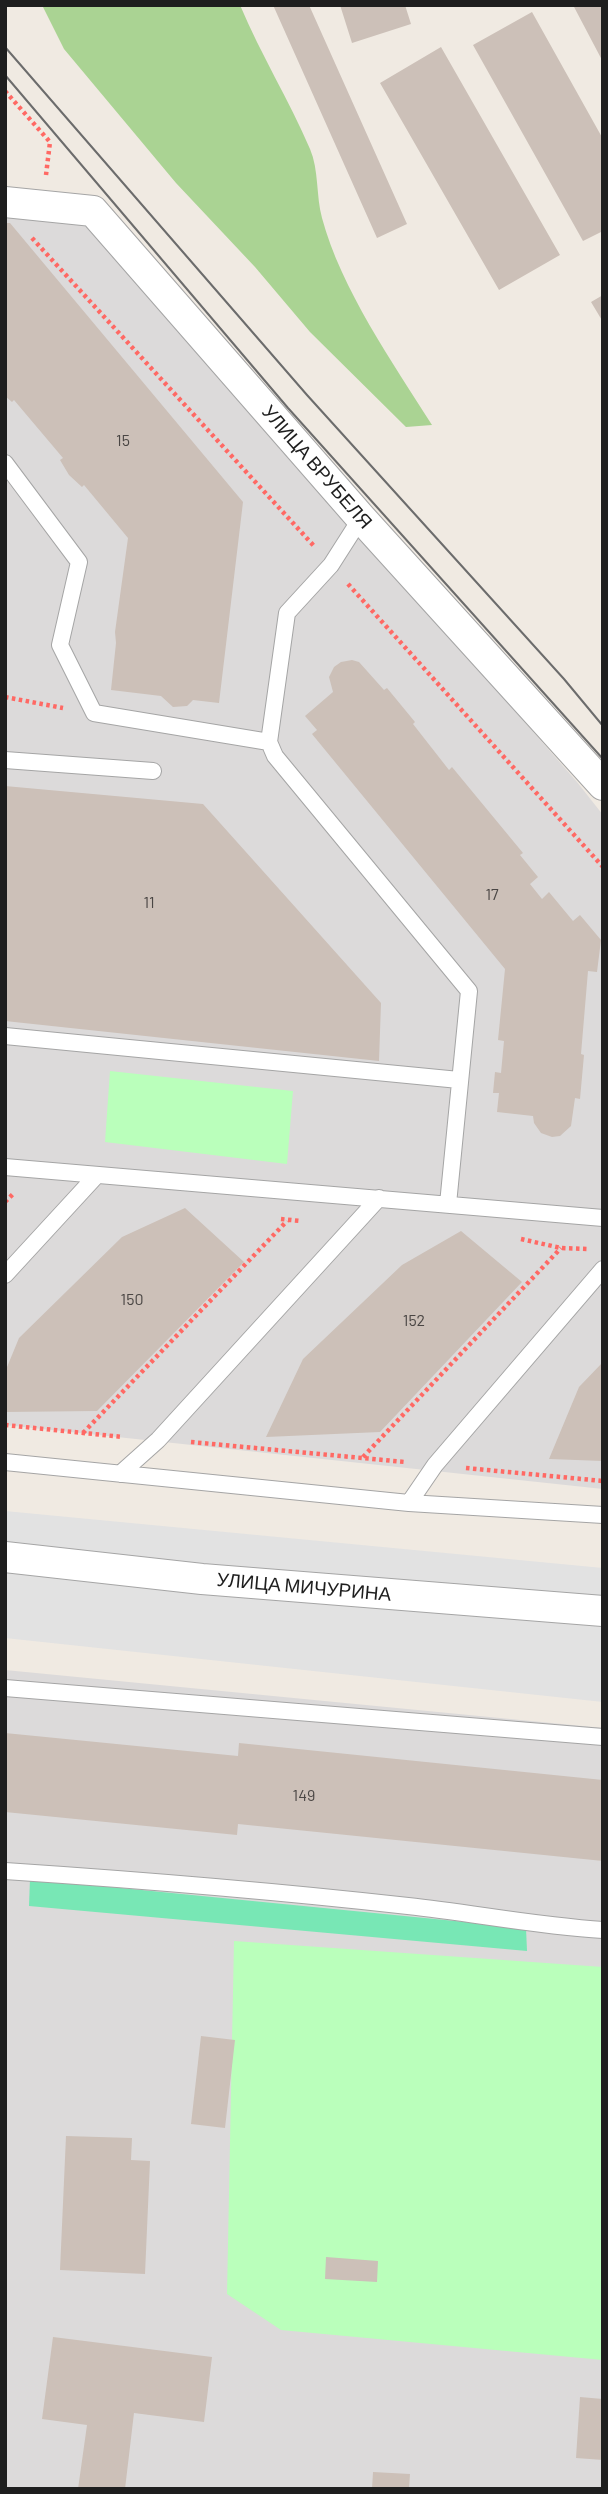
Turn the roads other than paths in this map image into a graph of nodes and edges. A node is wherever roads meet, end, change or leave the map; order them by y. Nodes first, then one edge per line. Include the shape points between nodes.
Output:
1 (5, 202) edge
2 (5, 463) edge
3 (361, 518) junction
4 (269, 742) junction
5 (5, 760) edge
6 (152, 771) dead end
7 (603, 786) edge
8 (5, 1036) edge
9 (459, 1080) junction
10 (5, 1167) edge
11 (97, 1175) junction
12 (379, 1198) junction
13 (448, 1204) junction
14 (603, 1218) edge
15 (603, 1269) edge
16 (5, 1275) edge
17 (5, 1462) edge
18 (120, 1474) junction
19 (408, 1503) junction
20 (603, 1515) edge
21 (5, 1557) edge
22 (603, 1611) edge
23 (5, 1688) edge
24 (603, 1737) edge
25 (5, 1871) edge
26 (603, 1930) edge

1 - 3 street, УЛИЦА ВРУБЕЛЯ via 93,211
2 - 4 lane via 79,562 60,645 94,713
3 - 4 lane via 331,565 287,613
3 - 7 street, УЛИЦА ВРУБЕЛЯ
4 - 9 lane via 275,756 469,990
5 - 6 lane
8 - 9 lane
9 - 13 lane
10 - 11 lane
11 - 12 lane
11 - 16 lane
12 - 13 lane
12 - 18 lane via 158,1440
13 - 14 lane
15 - 19 lane via 435,1465
17 - 18 lane
18 - 19 lane
19 - 20 lane
21 - 22 street, УЛИЦА МИЧУРИНА via 202,1579
23 - 24 lane
25 - 26 lane via 157,1881

